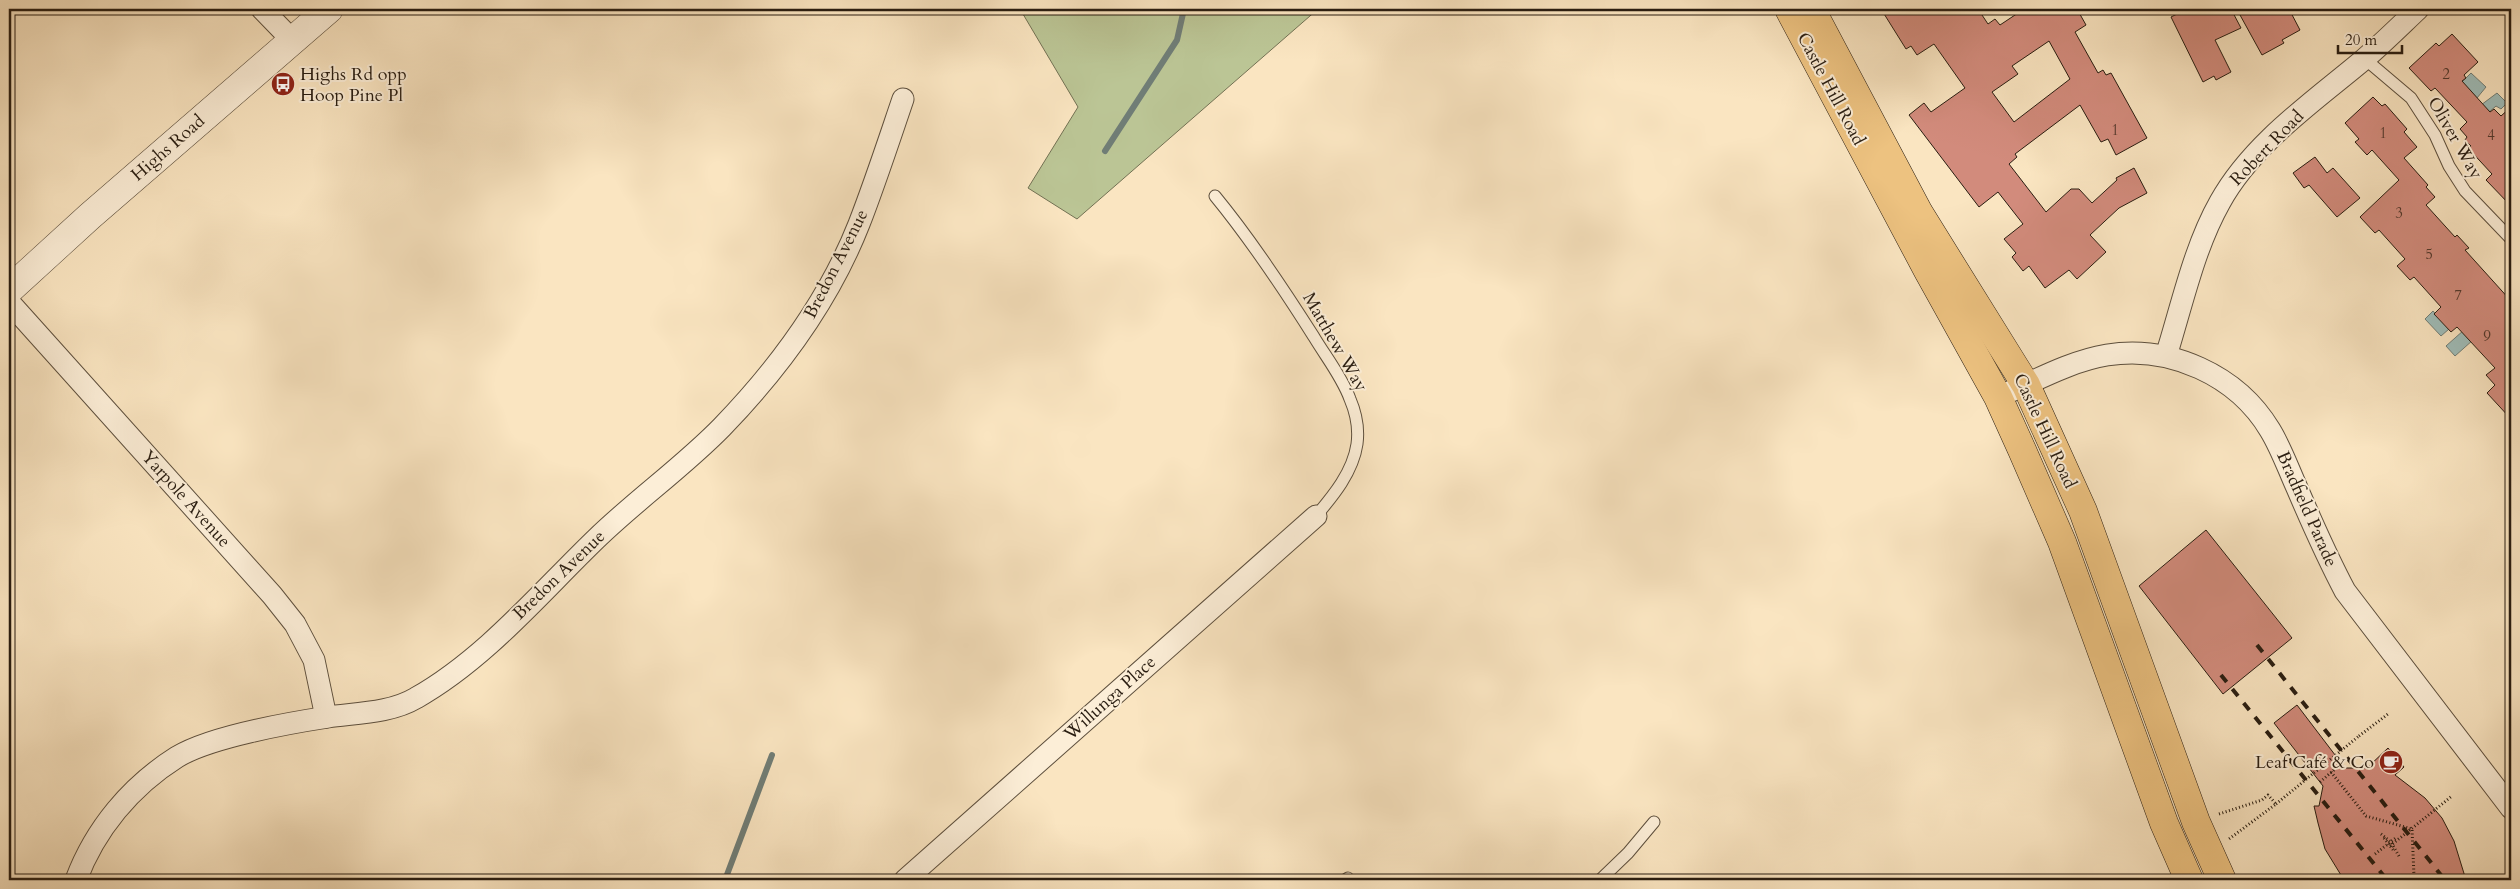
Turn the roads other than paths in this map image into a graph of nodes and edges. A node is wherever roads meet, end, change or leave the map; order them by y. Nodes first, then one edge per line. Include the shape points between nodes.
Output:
1 (262, 9) edge
2 (329, 9) edge
3 (1789, 9) edge
4 (1811, 9) edge
5 (2418, 9) edge
6 (293, 41) junction
7 (2365, 58) junction
8 (903, 99) dead end
9 (1215, 196) dead end
10 (2511, 239) edge
11 (11, 307) edge
12 (2166, 356) junction
13 (2026, 385) junction
14 (1998, 397) junction
15 (1316, 516) joint
16 (326, 717) junction
17 (2511, 808) edge
18 (1654, 822) dead end
19 (2214, 878) edge
20 (76, 880) edge
21 (904, 880) edge
22 (1600, 880) edge
23 (2189, 880) edge

1 - 6 street
2 - 6 street, Highs Road
3 - 14 main road, Castle Hill Road
4 - 13 main road, Castle Hill Road via 1919,213
5 - 7 street, Robert Road
6 - 11 street, Highs Road via 90,216
7 - 10 lane, Oliver Way via 2411,98 2462,186
7 - 12 street, Robert Road via 2267,143 2238,174 2220,201 2205,233
8 - 16 street, Bredon Avenue via 858,225 831,282 800,333 761,385 719,430 611,524 490,643 449,678 412,701 374,711
9 - 15 lane, Matthew Way via 1252,242 1350,399 1357,424 1357,445 1343,479
11 - 16 street, Yarpole Avenue via 295,624 314,660
12 - 13 street, Bradfield Parade via 2107,355
12 - 17 street, Bradfield Parade via 2211,374 2241,395 2257,412 2278,446 2345,591
13 - 14 street
13 - 19 main road, Castle Hill Road via 2083,512
14 - 23 main road, Castle Hill Road via 2062,542 2164,823
15 - 21 street, Willunga Place
16 - 20 street, Bredon Avenue via 228,738 179,756 138,786 109,818
18 - 22 lane

